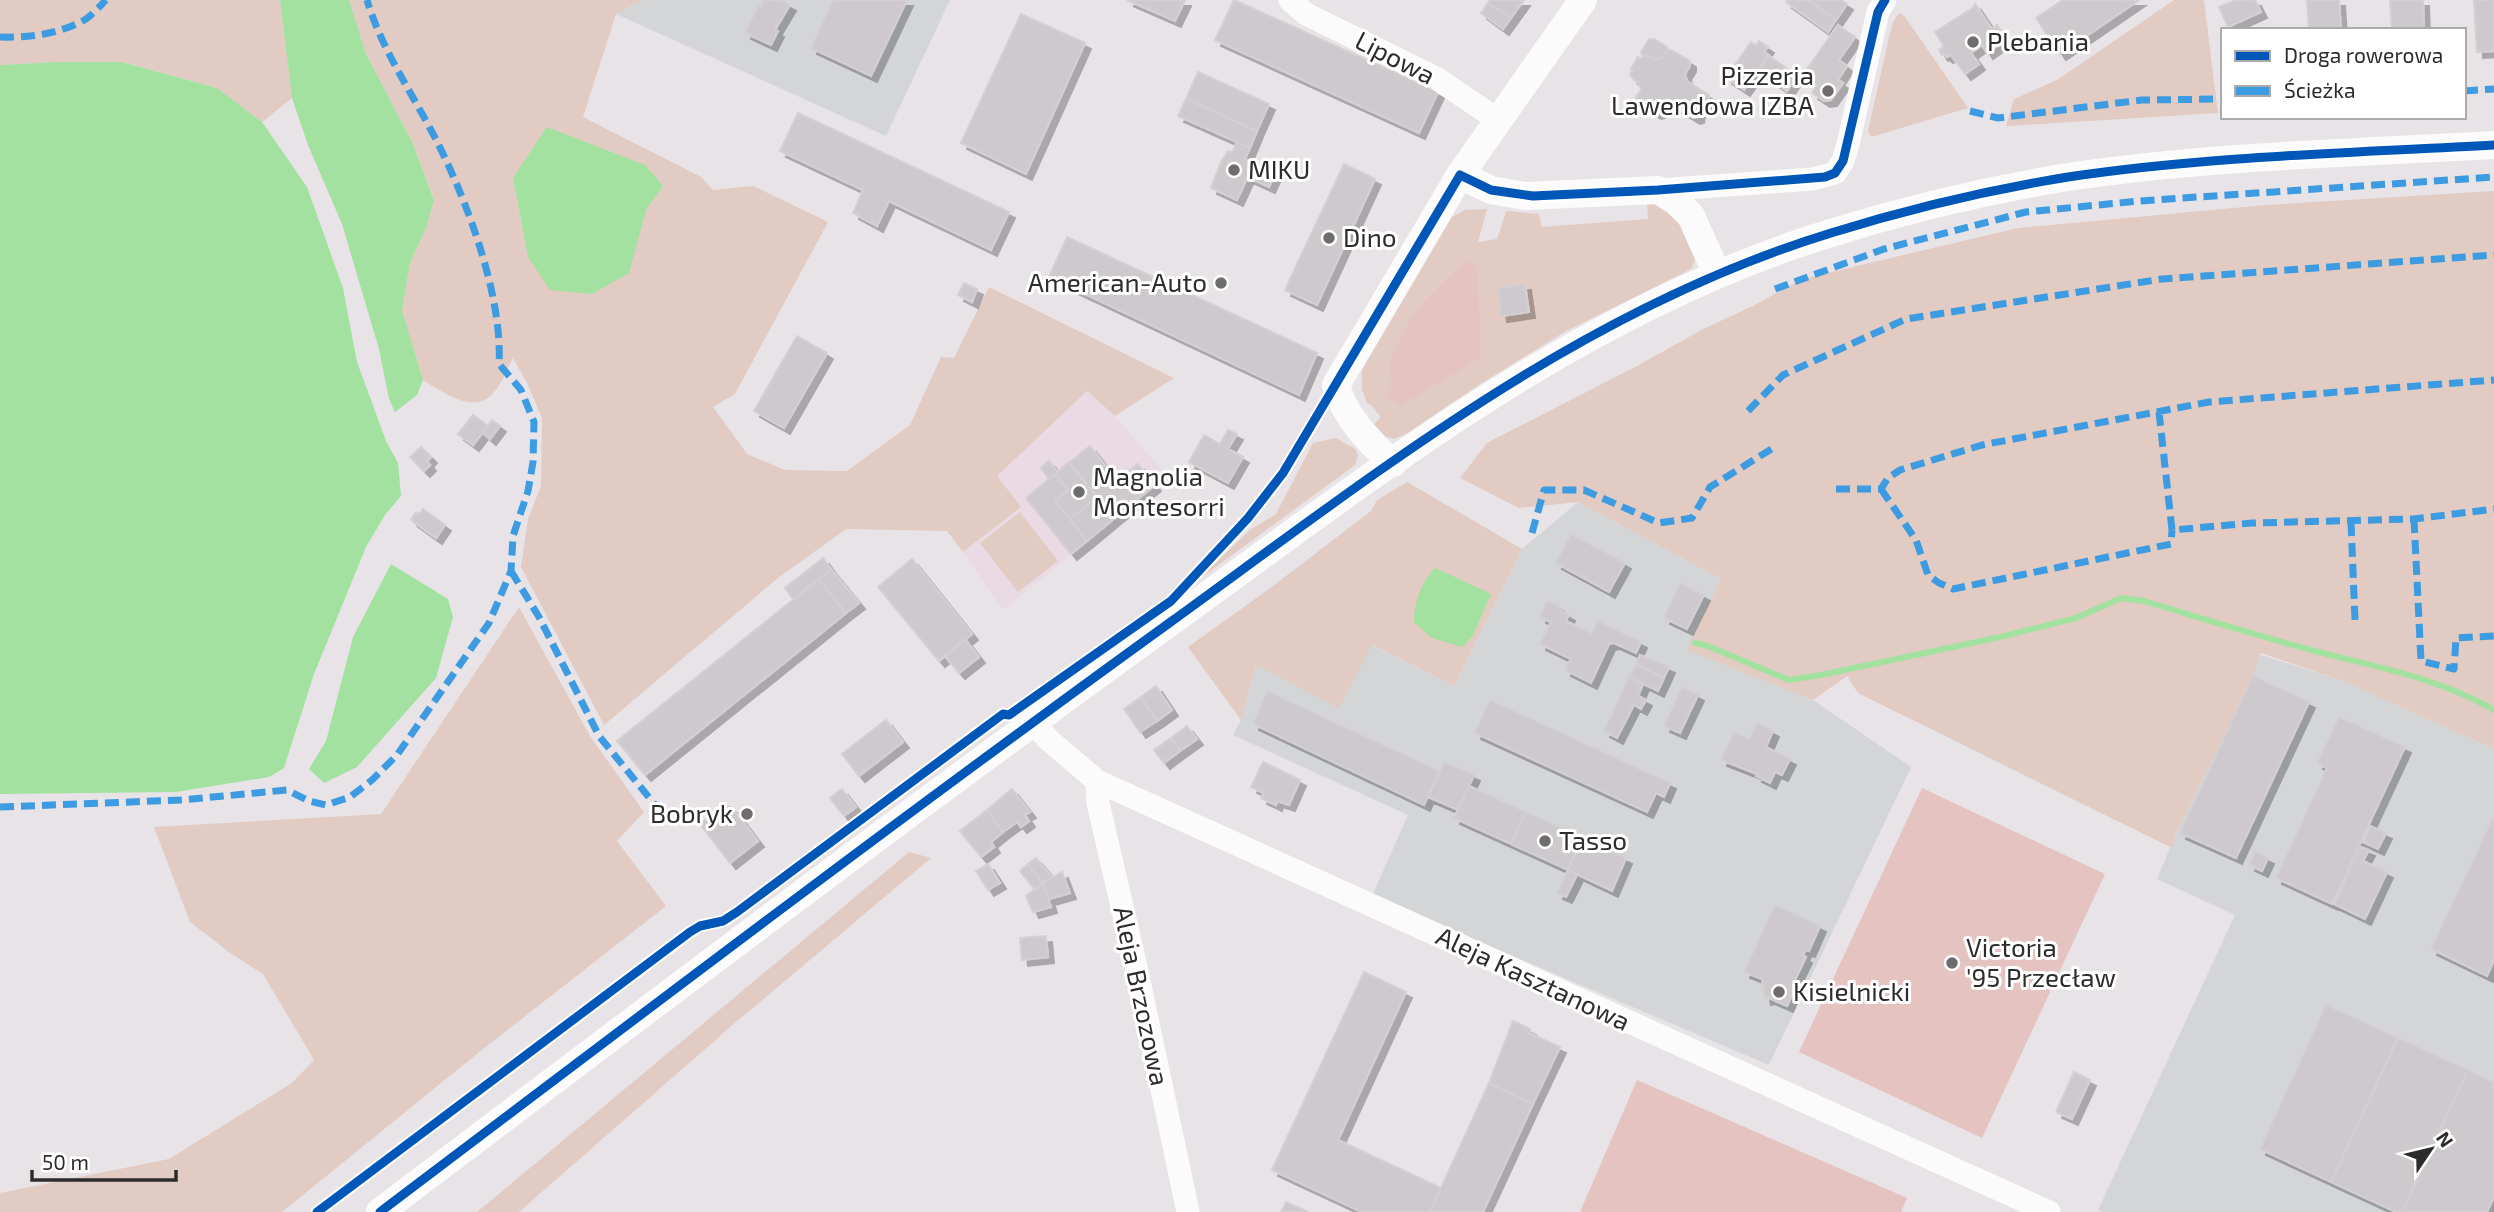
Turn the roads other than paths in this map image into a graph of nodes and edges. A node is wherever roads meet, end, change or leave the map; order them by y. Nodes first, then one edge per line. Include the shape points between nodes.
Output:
1 (1290, 0) edge
2 (1583, 0) edge
3 (1885, 0) edge
4 (1498, 120) junction
5 (2494, 145) edge
6 (1460, 174) junction
7 (1657, 190) junction
8 (1717, 275) junction
9 (1392, 463) junction
10 (1032, 722) junction
11 (1097, 781) junction
12 (380, 1212) edge
13 (1188, 1212) edge
14 (2049, 1212) edge

1 - 4 street, Lipowa via 1306,14 1437,78
2 - 4 street
3 - 7 street via 1878,12 1848,144 1835,173 1813,179
4 - 6 street
5 - 8 street via 2152,167 2047,181 1926,206 1828,233
6 - 7 street via 1491,190 1525,196
6 - 9 street via 1336,385 1354,420
7 - 8 street via 1684,207
8 - 9 street via 1633,312 1560,352
9 - 10 street
10 - 11 street, Aleja Kasztanowa
10 - 12 street
11 - 13 street, Aleja Brzozowa via 1098,807
11 - 14 street, Aleja Kasztanowa

